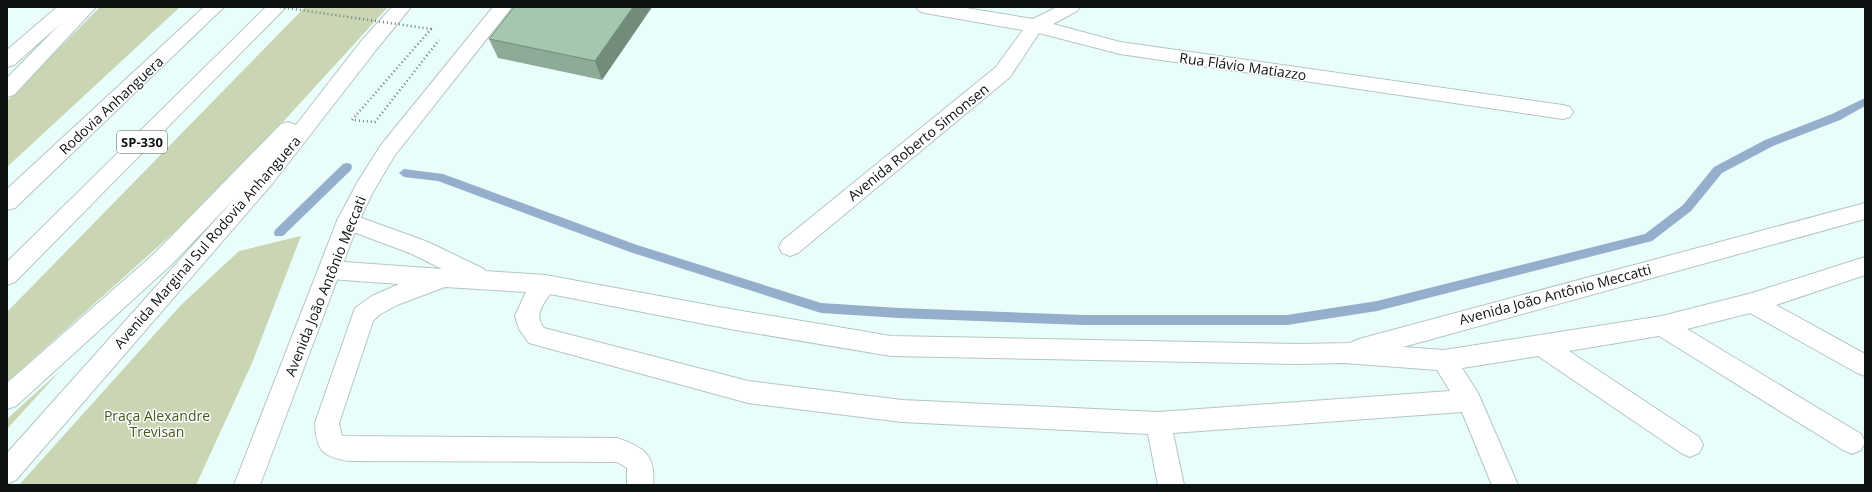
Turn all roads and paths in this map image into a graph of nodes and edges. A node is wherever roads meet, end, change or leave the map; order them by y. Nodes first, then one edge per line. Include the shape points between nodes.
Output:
1 (68, 7) edge
2 (87, 7) edge
3 (215, 7) edge
4 (277, 7) edge
5 (280, 7) edge
6 (402, 7) edge
7 (503, 7) edge
8 (925, 7) edge
9 (1027, 7) edge
10 (1071, 7) edge
11 (1035, 26) junction
12 (439, 40) dead end
13 (369, 45) junction
14 (7, 60) edge
15 (7, 90) edge
16 (1563, 112) dead end
17 (7, 202) edge
18 (1864, 214) edge
19 (348, 221) junction
20 (790, 247) dead end
21 (1865, 266) edge
22 (330, 270) junction
23 (7, 276) edge
24 (446, 277) junction
25 (486, 280) junction
26 (545, 284) junction
27 (1752, 303) junction
28 (1662, 326) junction
29 (1541, 345) junction
30 (1344, 353) junction
31 (1444, 360) junction
32 (1865, 366) edge
33 (7, 398) edge
34 (1469, 400) junction
35 (1158, 423) junction
36 (1852, 442) dead end
37 (1690, 445) dead end
38 (7, 472) edge
39 (247, 485) edge
40 (640, 485) edge
41 (1171, 485) edge
42 (1505, 485) edge

1 - 14 main road
2 - 15 main road
3 - 17 main road, Rodovia Anhanguera
4 - 23 main road, SP-330
5 - 12 path, bridge via 431,29 352,120 375,122
6 - 13 main road, Avenida Marginal Sul Rodovia Anhanguera
7 - 19 main road, Avenida João Antônio Meccati via 388,150
8 - 11 main road, Rua Flávio Matiazzo
9 - 11 main road
10 - 11 main road
11 - 16 main road, Rua Flávio Matiazzo via 1120,48
11 - 20 main road, Avenida Roberto Simonsen via 1003,72
13 - 33 main road via 163,259
13 - 38 main road, Avenida Marginal Sul Rodovia Anhanguera via 265,178
18 - 30 main road, Avenida João Antônio Meccatti via 1559,293
19 - 22 main road, Avenida João Antônio Meccati
19 - 25 main road via 420,248
21 - 27 main road
22 - 24 main road
22 - 39 main road, Avenida João Antônio Meccati
24 - 25 main road
24 - 40 main road via 385,299 363,315 327,424 328,439 335,447 349,450 617,450 630,454 639,461 642,471
25 - 26 main road
26 - 30 main road via 891,346
26 - 35 main road via 528,308 526,318 529,329 537,336 748,392 902,411
27 - 28 main road
27 - 32 main road
28 - 29 main road
28 - 36 main road
29 - 31 main road
29 - 37 main road
30 - 31 main road
31 - 34 main road
34 - 35 main road
34 - 42 main road
35 - 41 main road

